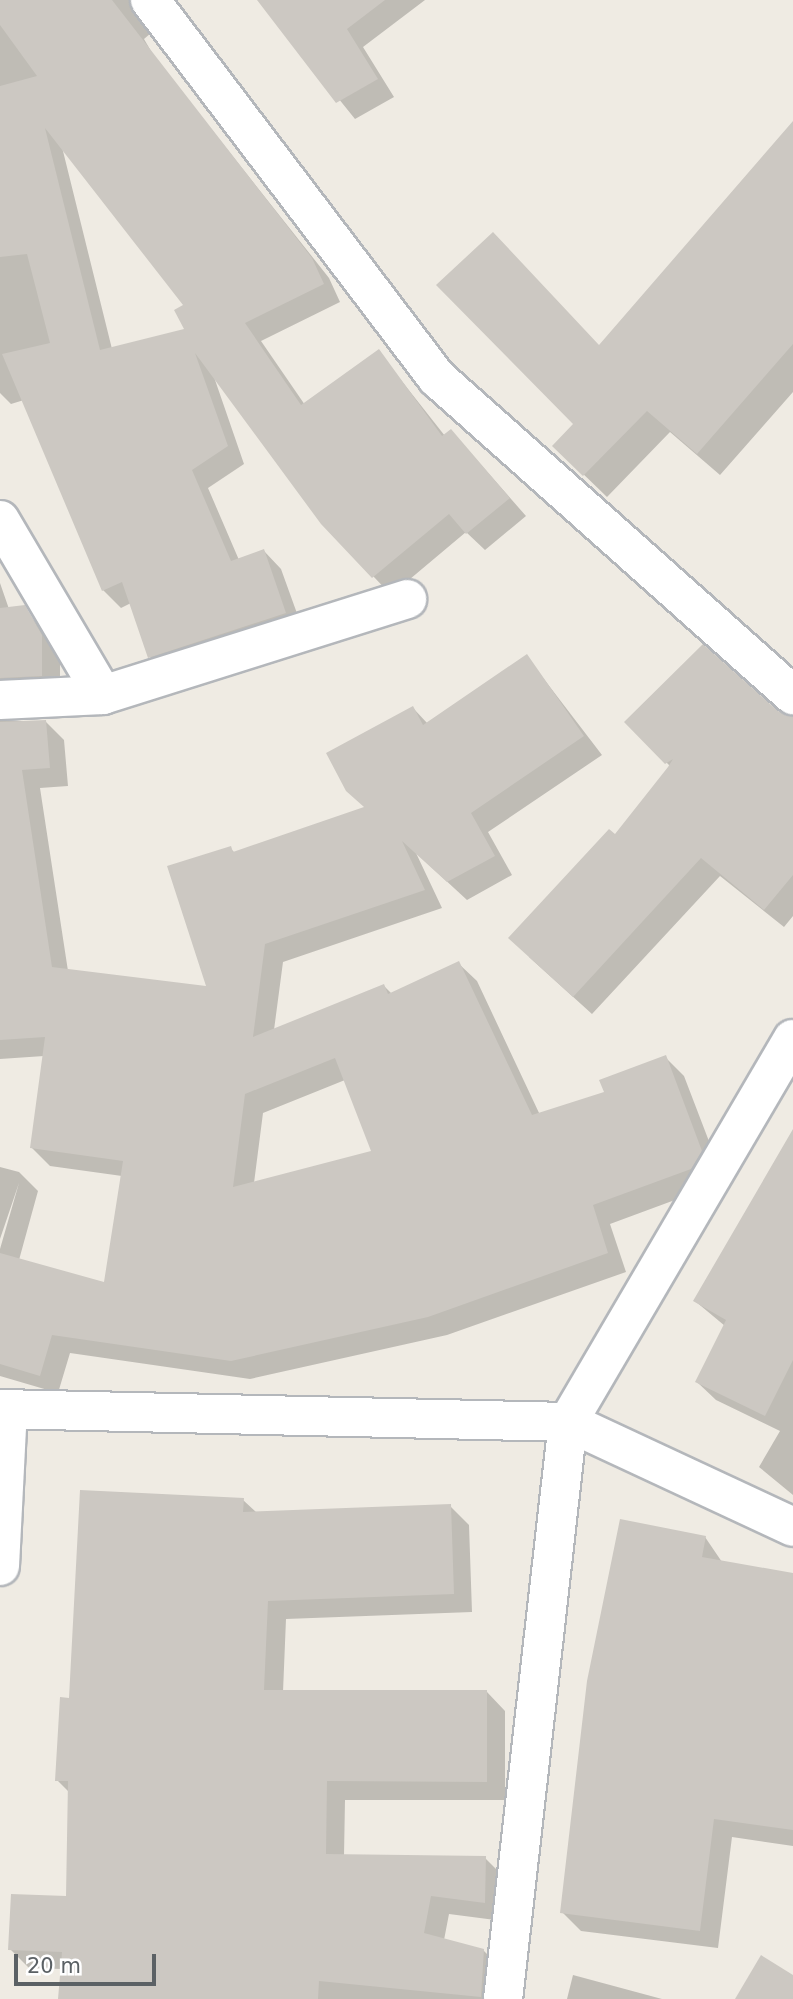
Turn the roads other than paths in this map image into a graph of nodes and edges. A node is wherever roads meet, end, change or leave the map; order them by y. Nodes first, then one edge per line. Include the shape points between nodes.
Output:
1 (150, 0) edge
2 (0, 520) edge
3 (407, 599) dead end
4 (103, 695) junction
5 (793, 695) edge
6 (0, 700) edge
7 (793, 1039) edge
8 (4, 1410) edge
9 (568, 1422) junction
10 (793, 1527) edge
11 (0, 1566) edge
12 (503, 1999) edge

1 - 5 street via 438,378
2 - 4 street
3 - 4 street
4 - 6 street
7 - 9 street
8 - 9 street
8 - 11 street
9 - 10 street
9 - 12 street

